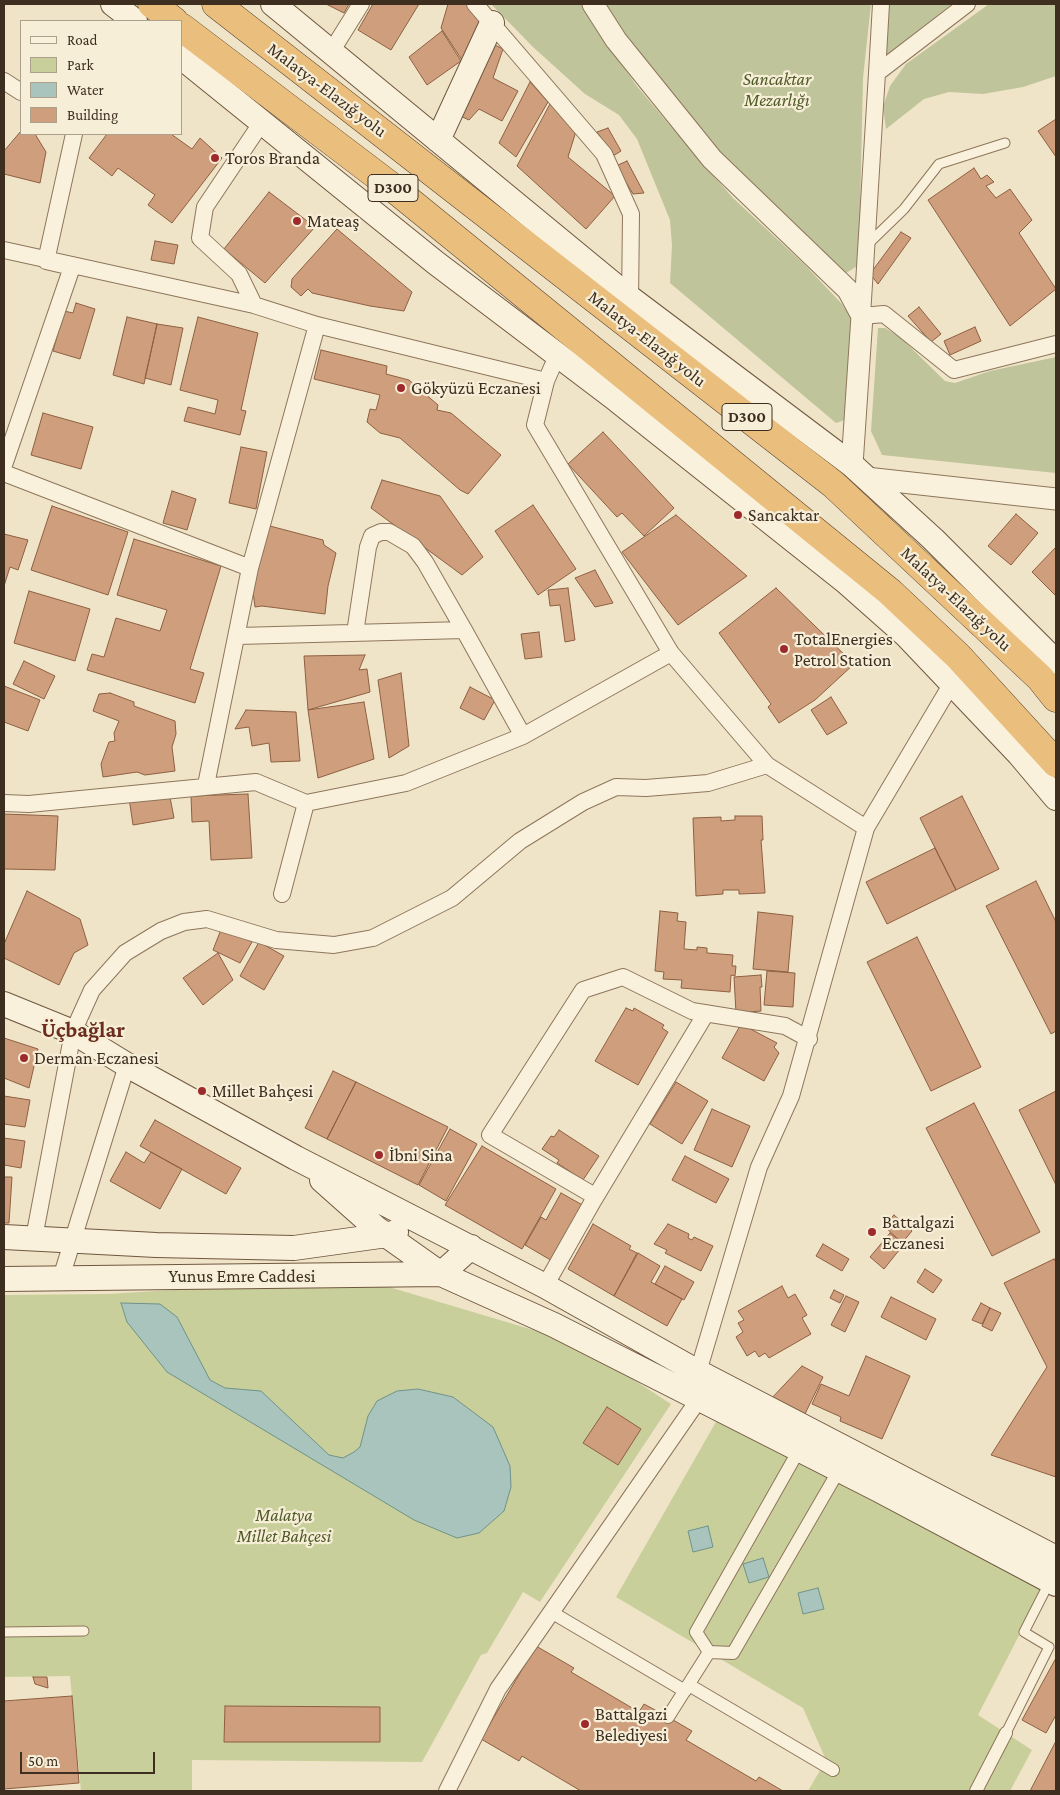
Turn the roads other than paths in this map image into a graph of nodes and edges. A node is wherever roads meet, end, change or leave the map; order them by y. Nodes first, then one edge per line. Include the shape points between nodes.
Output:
1 (113, 4) edge
2 (152, 4) edge
3 (216, 4) edge
4 (273, 4) edge
5 (361, 4) edge
6 (475, 4) edge
7 (593, 4) edge
8 (881, 4) edge
9 (968, 4) edge
10 (134, 20) edge
11 (173, 20) edge
12 (492, 22) junction
13 (182, 28) edge
14 (331, 52) junction
15 (182, 58) edge
16 (877, 73) junction
17 (4, 81) edge
18 (20, 91) edge
19 (389, 99) junction
20 (262, 122) junction
21 (74, 135) edge
22 (438, 140) junction
23 (1005, 143) dead end
24 (445, 180) junction
25 (866, 245) junction
26 (4, 250) edge
27 (46, 261) junction
28 (630, 298) junction
29 (254, 305) junction
30 (862, 316) junction
31 (316, 325) junction
32 (631, 326) junction
33 (1056, 344) edge
34 (557, 356) junction
35 (546, 381) junction
36 (4, 465) edge
37 (859, 471) junction
38 (4, 473) edge
39 (1056, 499) edge
40 (250, 568) junction
41 (464, 630) junction
42 (355, 633) junction
43 (238, 636) junction
44 (671, 653) junction
45 (1056, 662) edge
46 (952, 683) junction
47 (1056, 698) edge
48 (522, 736) junction
49 (1056, 763) edge
50 (767, 765) junction
51 (206, 785) junction
52 (1056, 798) edge
53 (4, 803) edge
54 (306, 804) junction
55 (866, 828) junction
56 (282, 894) dead end
57 (4, 1004) edge
58 (705, 1014) junction
59 (73, 1032) junction
60 (808, 1038) junction
61 (127, 1065) junction
62 (296, 1158) junction
63 (593, 1201) junction
64 (420, 1220) junction
65 (387, 1236) junction
66 (4, 1237) edge
67 (34, 1238) junction
68 (72, 1240) junction
69 (471, 1247) junction
70 (441, 1274) junction
71 (61, 1278) junction
72 (4, 1279) edge
73 (545, 1286) junction
74 (698, 1372) junction
75 (700, 1398) junction
76 (799, 1450) junction
77 (839, 1470) junction
78 (1056, 1558) edge
79 (1053, 1583) edge
80 (552, 1612) junction
81 (84, 1631) dead end
82 (4, 1632) edge
83 (709, 1652) junction
84 (687, 1688) junction
85 (668, 1718) dead end
86 (1006, 1733) joint
87 (833, 1770) dead end
88 (447, 1791) edge
89 (976, 1791) edge

1 - 10 main road
2 - 11 highway
3 - 24 highway, Malatya-Elazığ yolu / D300
4 - 14 main road
5 - 14 street
6 - 12 street
7 - 30 street via 616,40 712,159 848,290
8 - 16 street
9 - 16 street
12 - 22 main road
12 - 28 street via 604,154 631,214
13 - 49 highway, D300 via 392,187 890,592 958,656
14 - 19 main road
15 - 20 main road
16 - 25 street
17 - 18 street
19 - 22 main road
19 - 24 main road
20 - 29 street via 205,207 200,238 238,274
20 - 34 main road
21 - 27 street
22 - 28 main road
23 - 25 lane via 939,164 904,209
24 - 32 highway, Malatya-Elazığ yolu / D300
25 - 30 street
26 - 27 street
27 - 29 street
27 - 36 street via 72,267
28 - 32 street
28 - 37 main road
29 - 31 street
30 - 33 street via 884,314 954,370
30 - 37 street
31 - 35 street
31 - 40 street
32 - 47 highway, Malatya-Elazığ yolu / D300 via 833,484 1033,671
34 - 35 street
34 - 46 main road via 838,575 906,635
35 - 44 street via 535,425
37 - 39 street
37 - 45 main road via 934,539
38 - 40 street
40 - 43 street
41 - 42 street
41 - 42 street via 413,546 389,532 381,532 372,536 368,547
41 - 48 street
42 - 43 street
43 - 51 street
44 - 48 street
44 - 50 street
46 - 52 main road
46 - 55 street
48 - 54 street via 406,783
50 - 55 street
50 - 59 street via 708,783 616,787 583,802 520,841 452,898 373,938 334,945 276,940 207,919 161,930 125,954 92,990
51 - 53 street via 29,804
51 - 54 street via 256,782
54 - 56 street
55 - 60 street
57 - 59 main road
58 - 60 street via 785,1026
58 - 63 street
58 - 63 street via 692,1011 623,977 582,990 490,1135 593,1195
59 - 61 main road
59 - 67 street
60 - 74 street via 791,1096 759,1167
61 - 62 main road
61 - 68 street
62 - 64 main road
62 - 65 main road
63 - 73 street
64 - 65 main road, Yunus Emre Caddesi
64 - 69 main road
65 - 68 main road, Yunus Emre Caddesi via 294,1248 156,1246
65 - 70 main road
66 - 67 main road, Yunus Emre Caddesi
67 - 68 main road, Yunus Emre Caddesi
68 - 71 street
69 - 70 main road
69 - 73 main road
70 - 71 main road, Yunus Emre Caddesi
70 - 75 main road via 554,1325
71 - 72 main road, Yunus Emre Caddesi
73 - 74 main road
74 - 78 main road
75 - 76 main road
75 - 80 street
76 - 77 main road
76 - 83 street via 696,1632
77 - 79 main road
77 - 83 street via 734,1653
79 - 86 lane via 1024,1632 1049,1647
80 - 84 street
80 - 88 street via 498,1689
81 - 82 lane
83 - 84 street
84 - 85 street
84 - 87 street
86 - 89 street

